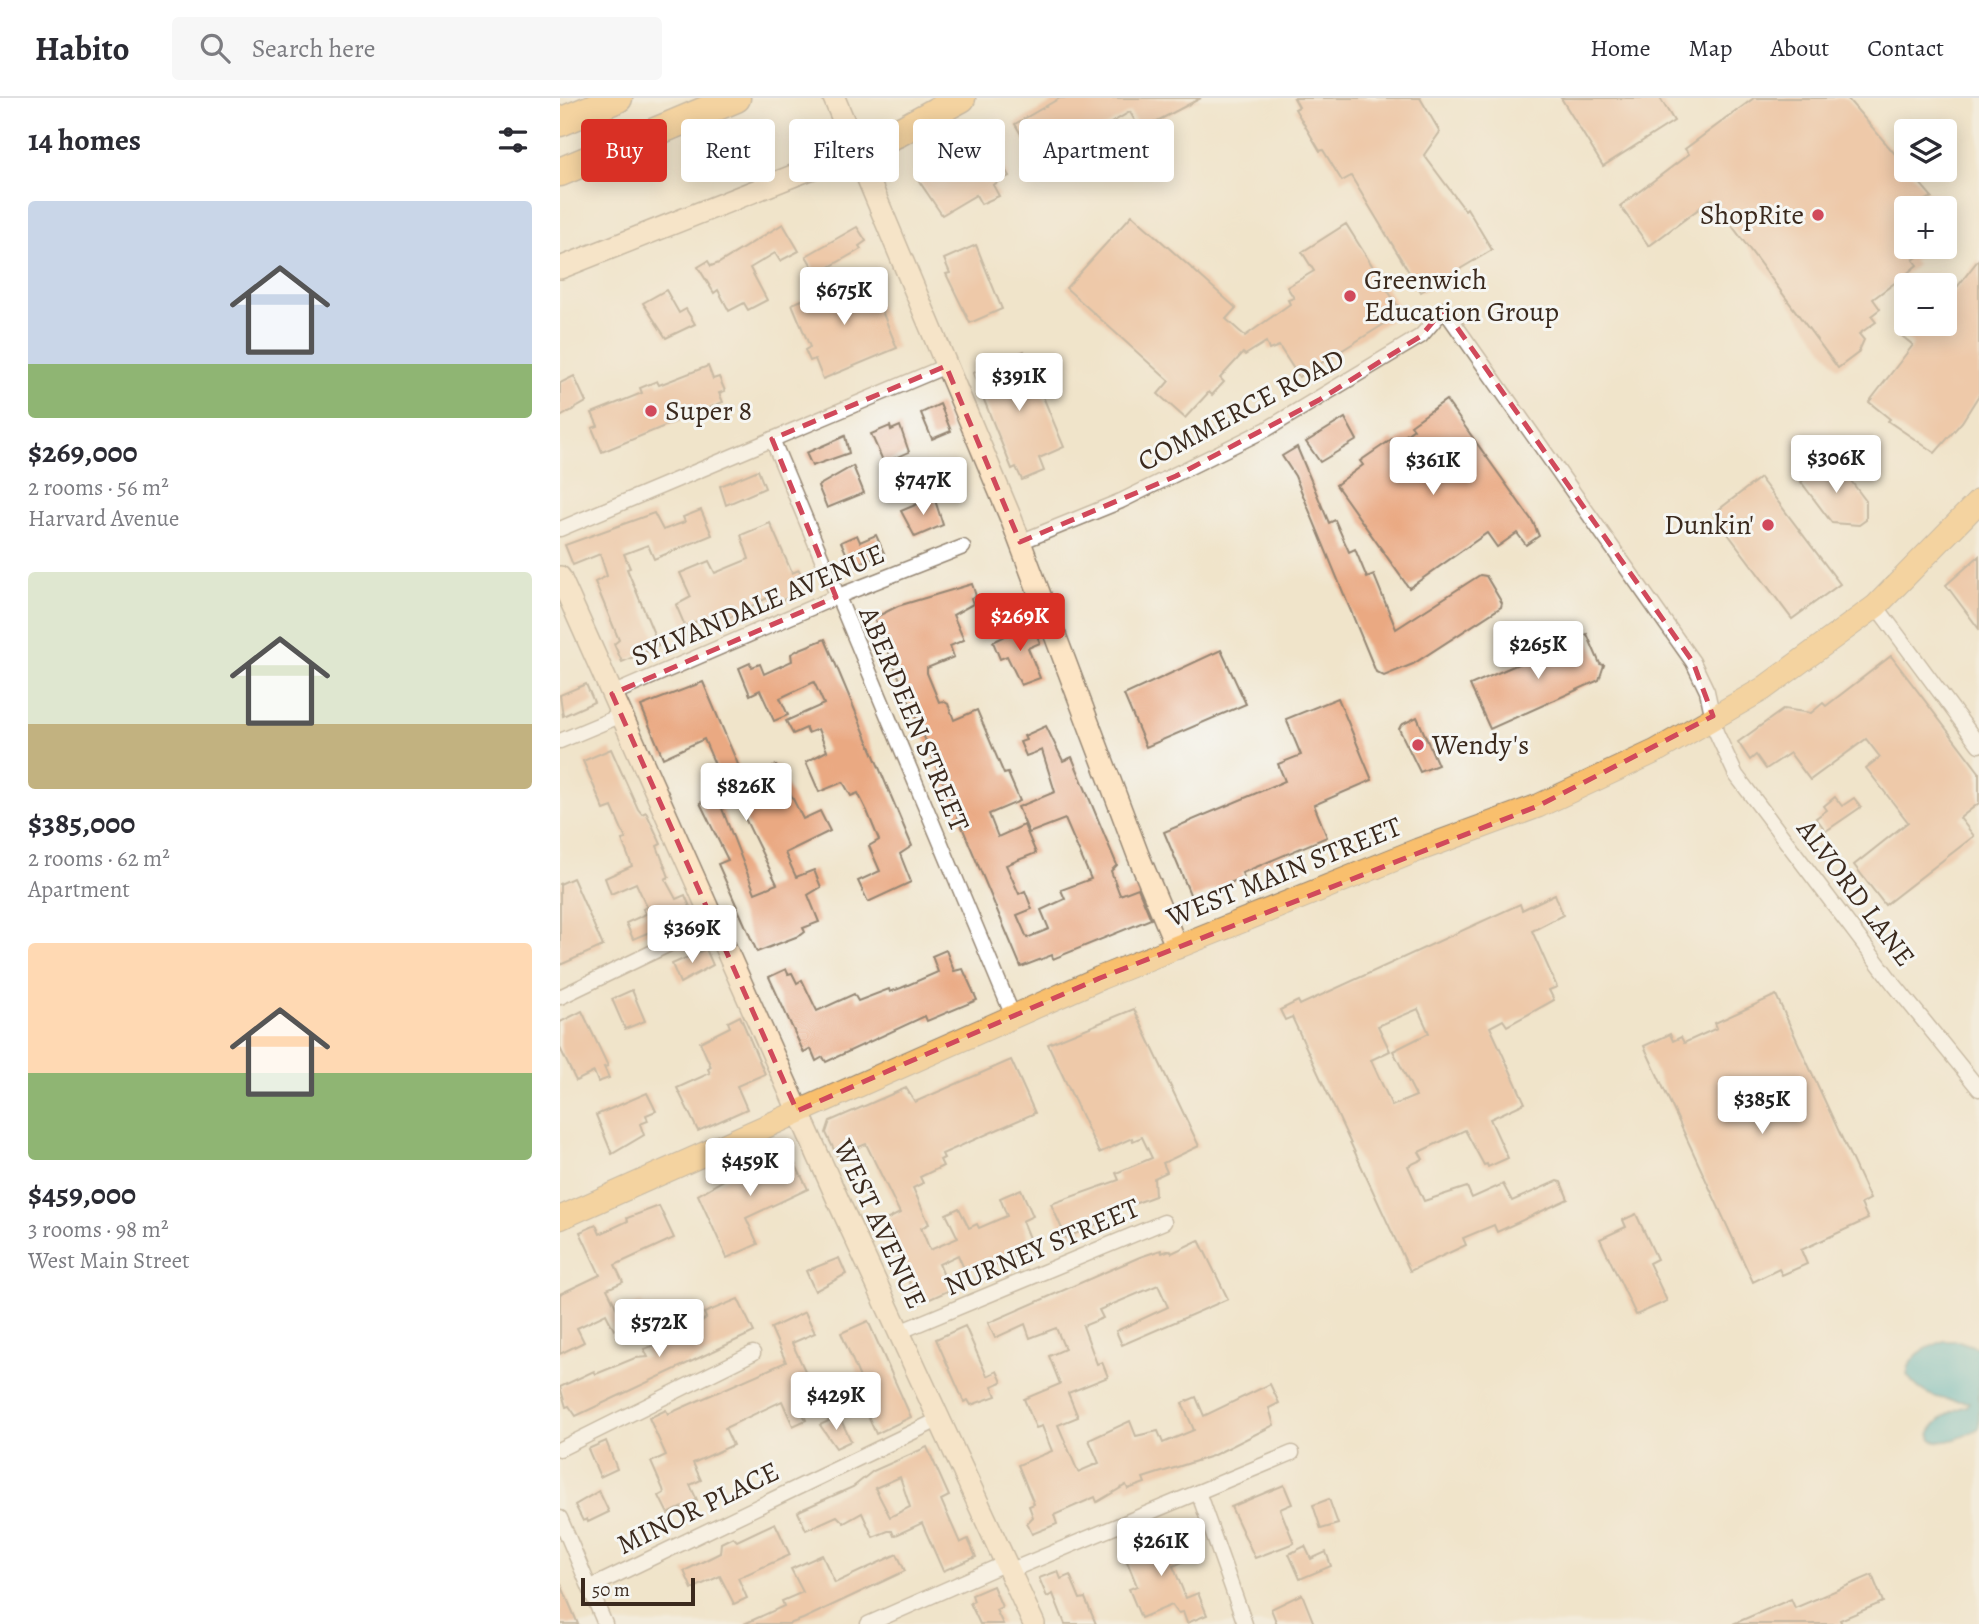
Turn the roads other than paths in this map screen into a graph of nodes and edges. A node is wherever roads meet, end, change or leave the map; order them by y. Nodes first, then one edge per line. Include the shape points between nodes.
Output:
1 (618, 98) edge
2 (736, 98) edge
3 (834, 98) edge
4 (961, 98) edge
5 (843, 119) edge
6 (560, 122) edge
7 (899, 132) edge
8 (560, 172) edge
9 (789, 177) edge
10 (869, 182) edge
11 (560, 268) edge
12 (946, 366) junction
13 (772, 439) junction
14 (1979, 500) edge
15 (560, 529) edge
16 (1020, 542) junction
17 (962, 547) dead end
18 (560, 577) edge
19 (836, 597) junction
20 (1876, 606) junction
21 (612, 694) junction
22 (622, 715) junction
23 (1713, 716) junction
24 (560, 741) edge
25 (1979, 745) edge
26 (715, 922) junction
27 (1178, 948) junction
28 (560, 997) edge
29 (1013, 1016) junction
30 (1979, 1088) edge
31 (797, 1111) junction
32 (560, 1218) edge
33 (1164, 1222) dead end
34 (900, 1332) junction
35 (753, 1353) dead end
36 (940, 1419) junction
37 (560, 1449) edge
38 (1292, 1453) dead end
39 (1198, 1492) junction
40 (560, 1518) edge
41 (1007, 1567) junction
42 (591, 1587) junction
43 (606, 1624) edge
44 (868, 1624) edge
45 (1034, 1624) edge
46 (1245, 1624) edge

1 - 6 highway
2 - 8 highway
3 - 5 main road
4 - 7 highway
9 - 11 main road
10 - 12 main road
12 - 13 street
12 - 16 main road
13 - 15 street
13 - 19 street, ABERDEEN STREET
14 - 20 main road, WEST MAIN STREET
16 - 23 street, COMMERCE ROAD via 1176,476 1267,429 1421,337 1444,309 1693,662
16 - 27 main road via 1138,855
17 - 19 street, SYLVANDALE AVENUE
18 - 21 main road, WEST AVENUE
19 - 21 street, SYLVANDALE AVENUE
19 - 29 street, ABERDEEN STREET
20 - 23 main road, WEST MAIN STREET via 1763,689
20 - 25 street
21 - 22 main road, WEST AVENUE
22 - 24 street
22 - 26 main road, WEST AVENUE
23 - 27 main road, WEST MAIN STREET via 1656,751 1538,806
23 - 30 street, ALVORD LANE via 1736,775 1893,983
26 - 28 street
26 - 31 main road, WEST AVENUE
27 - 29 main road, WEST MAIN STREET
29 - 31 main road, WEST MAIN STREET
31 - 32 main road, WEST MAIN STREET
31 - 34 main road, WEST AVENUE
33 - 34 street, NURNEY STREET
34 - 36 main road, WEST AVENUE
35 - 37 street
36 - 41 main road, WEST AVENUE
36 - 42 street, MINOR PLACE
38 - 39 street
39 - 41 street
39 - 46 street
40 - 42 street
41 - 44 street
41 - 45 main road, WEST AVENUE
42 - 43 street

